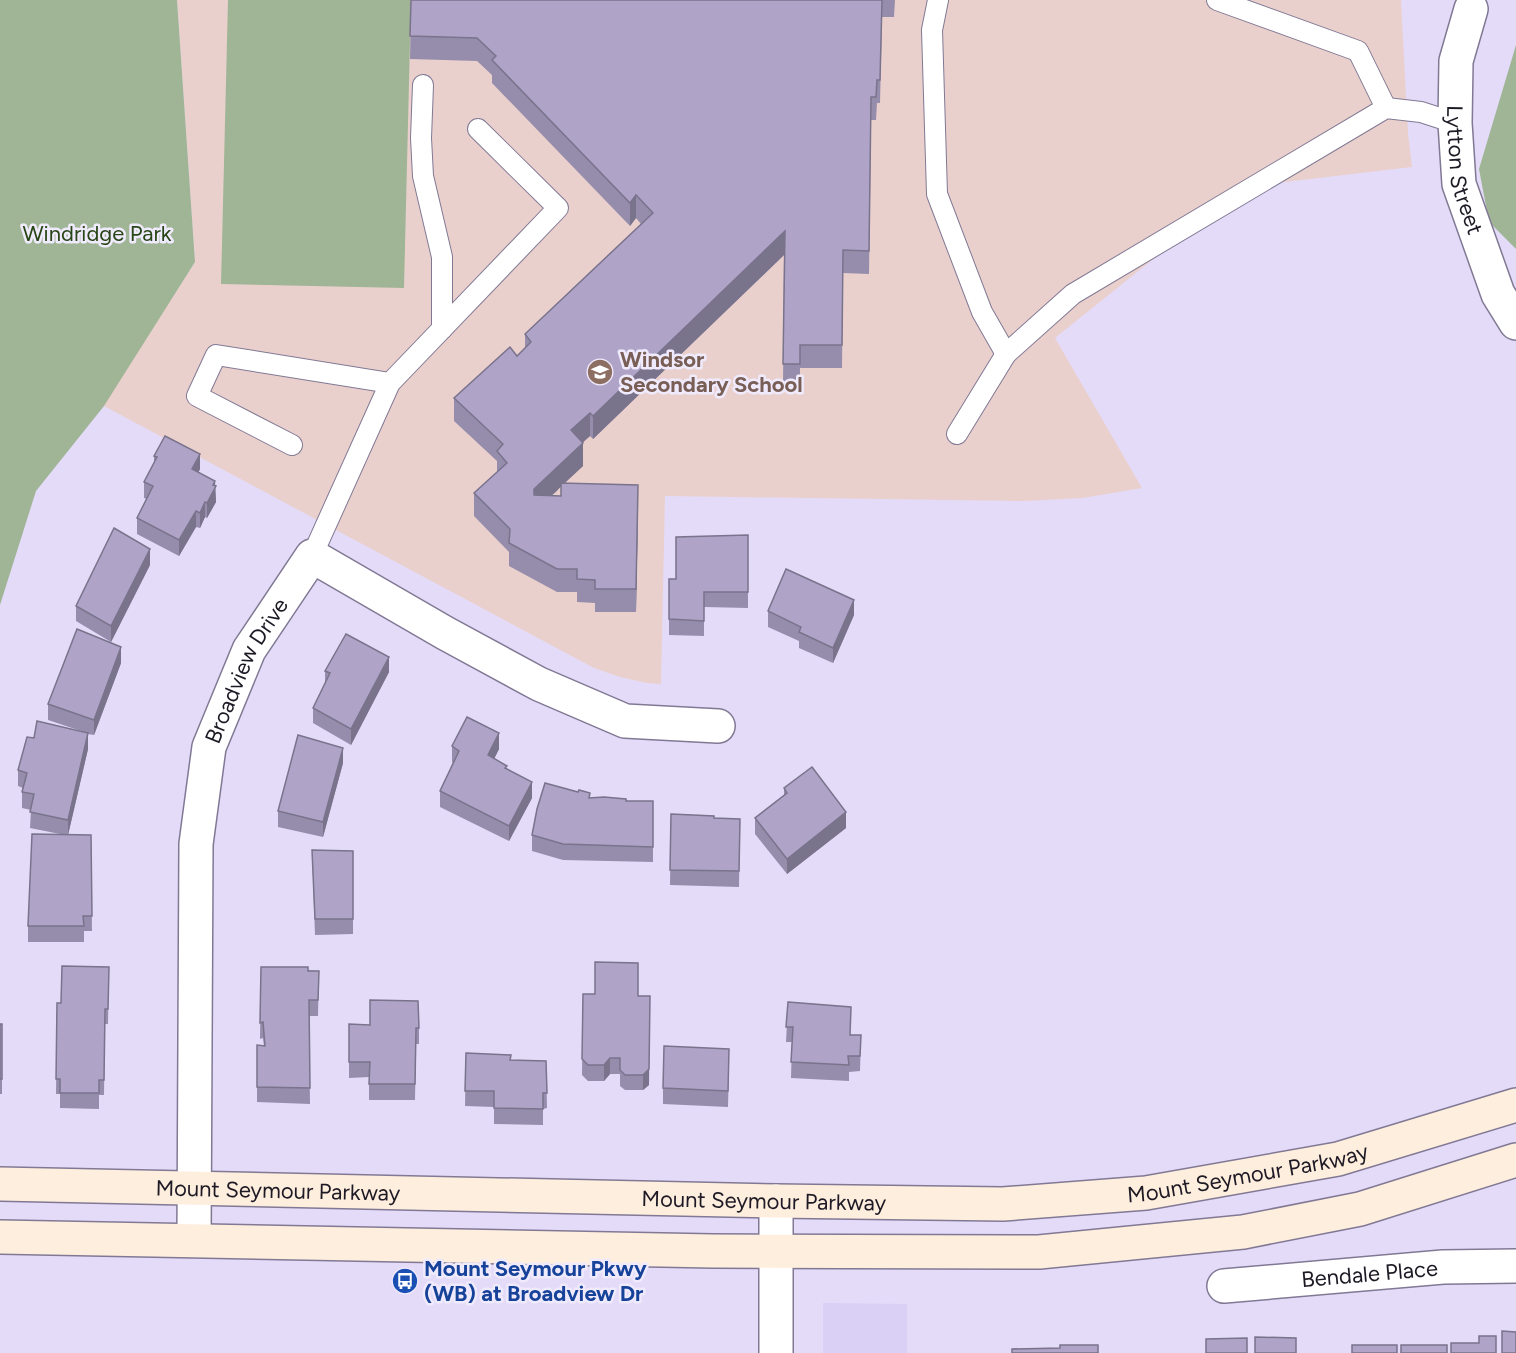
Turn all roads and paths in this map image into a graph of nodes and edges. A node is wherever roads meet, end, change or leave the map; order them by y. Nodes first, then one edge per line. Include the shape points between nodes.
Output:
1 (938, 0) edge
2 (1217, 0) edge
3 (1471, 9) dead end
4 (423, 85) dead end
5 (1386, 108) junction
6 (1455, 123) junction
7 (478, 129) dead end
8 (1516, 323) edge
9 (442, 329) junction
10 (1006, 354) junction
11 (390, 383) junction
12 (957, 434) dead end
13 (292, 445) dead end
14 (312, 556) junction
15 (718, 726) dead end
16 (1516, 1105) edge
17 (1516, 1160) edge
18 (0, 1184) edge
19 (194, 1188) junction
20 (776, 1201) junction
21 (0, 1237) edge
22 (194, 1240) junction
23 (776, 1251) junction
24 (1516, 1266) edge
25 (1224, 1286) dead end
26 (776, 1353) edge

1 - 10 lane via 932,30 937,194 982,312
2 - 5 lane via 1358,51
3 - 6 street, Lytton Street via 1456,61
4 - 9 lane via 423,176 442,257
5 - 6 lane via 1421,112
5 - 10 lane via 1073,294
6 - 8 street, Lytton Street via 1459,184 1498,294
7 - 9 lane via 558,208
9 - 11 lane
10 - 12 lane
11 - 13 lane via 216,355 197,396
11 - 14 lane
14 - 15 street via 539,684 625,721
14 - 19 street, Broadview Drive via 249,650 208,747 196,844
16 - 20 main road, Mount Seymour Parkway via 1338,1159 1146,1193 1003,1204
17 - 23 main road via 1360,1209 1243,1232 1039,1252
18 - 19 main road, Mount Seymour Parkway
19 - 20 main road, Mount Seymour Parkway
19 - 22 street, Broadview Drive
20 - 23 street
21 - 22 main road
22 - 23 main road
23 - 26 street
24 - 25 street, Bendale Place via 1443,1267

